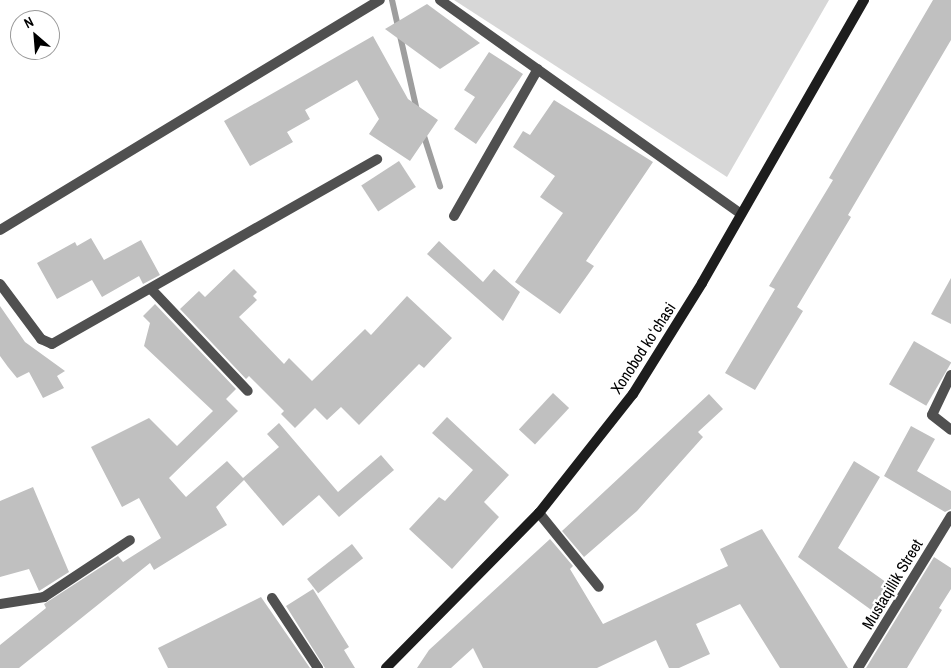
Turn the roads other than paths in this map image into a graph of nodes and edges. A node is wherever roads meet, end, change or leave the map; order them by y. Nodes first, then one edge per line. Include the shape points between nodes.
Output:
1 (380, 0) edge
2 (440, 0) edge
3 (864, 0) edge
4 (538, 70) junction
5 (377, 159) dead end
6 (741, 214) junction
7 (454, 216) dead end
8 (0, 230) edge
9 (0, 284) edge
10 (152, 290) junction
11 (951, 375) edge
12 (248, 391) dead end
13 (951, 430) edge
14 (539, 513) junction
15 (951, 516) edge
16 (130, 540) dead end
17 (599, 587) dead end
18 (272, 598) dead end
19 (0, 604) edge
20 (318, 668) edge
21 (386, 668) edge
22 (858, 668) edge

1 - 8 street
2 - 4 street
3 - 6 main road, Xonobod koʻchasi
4 - 6 street
4 - 7 street
5 - 10 street
6 - 14 main road, Xonobod koʻchasi via 638,386
9 - 10 street via 41,339 52,344
10 - 12 street
11 - 13 street via 932,415
14 - 17 street
14 - 21 main road, Xonobod koʻchasi
15 - 22 street, Mustaqillik Street
16 - 19 street via 44,597
18 - 20 street

